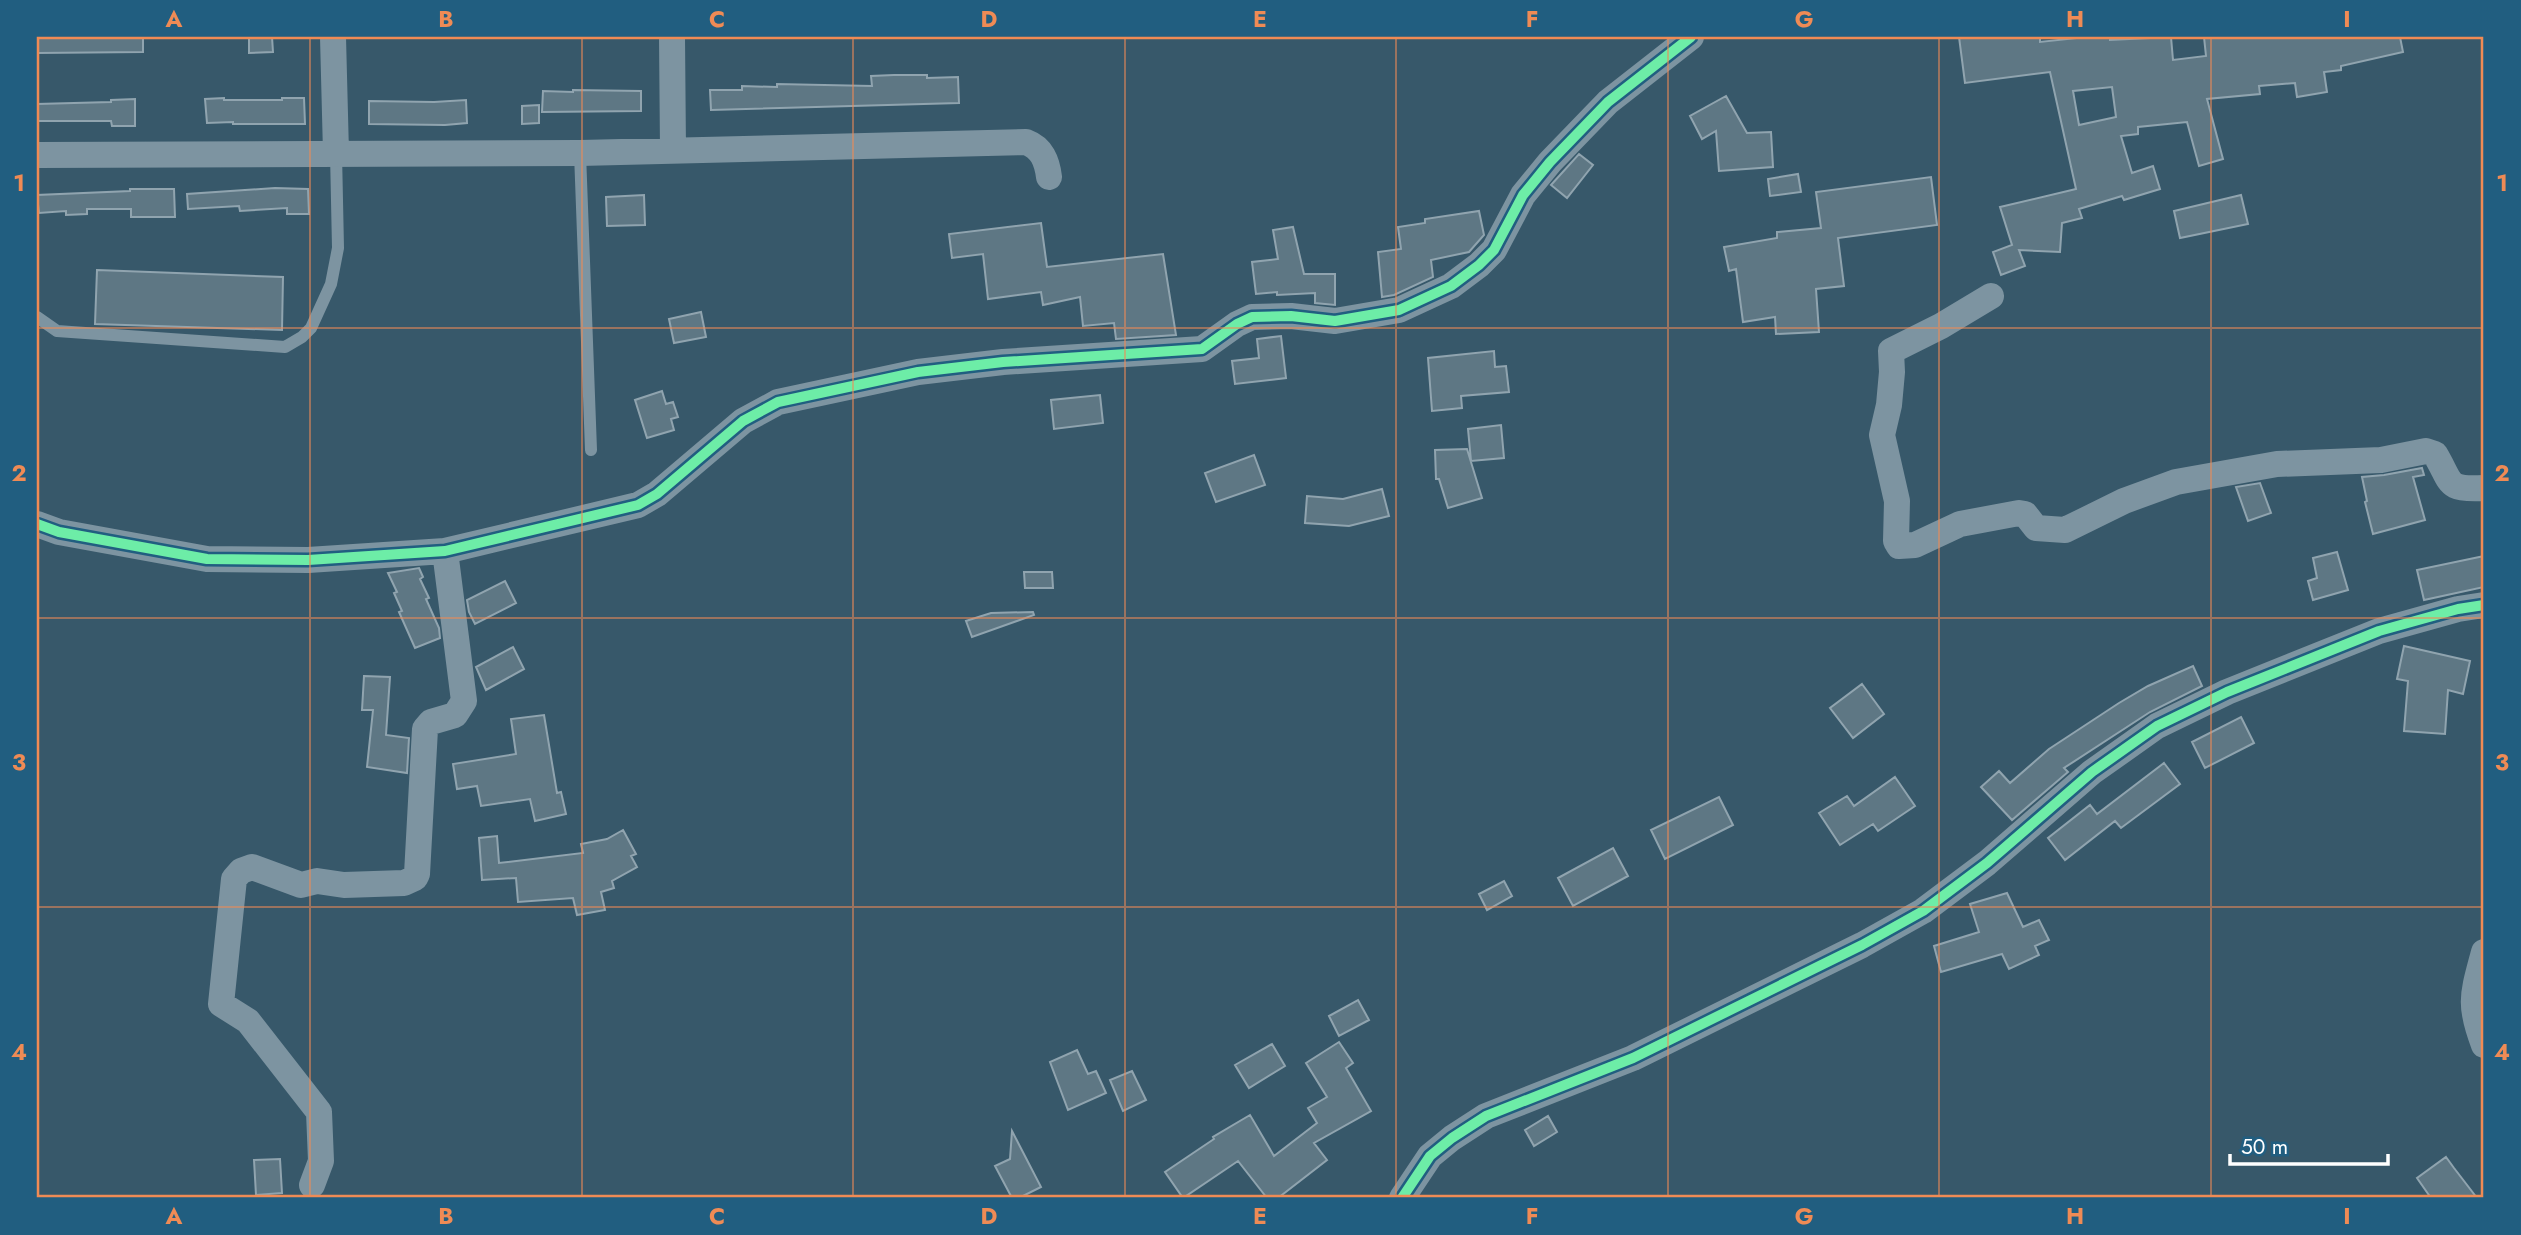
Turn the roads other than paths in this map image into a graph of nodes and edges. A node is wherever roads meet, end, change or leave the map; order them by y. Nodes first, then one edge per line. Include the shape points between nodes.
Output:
1 (333, 37) edge
2 (671, 37) edge
3 (1691, 37) edge
4 (673, 150) junction
5 (336, 153) junction
6 (580, 153) junction
7 (37, 155) edge
8 (1049, 177) dead end
9 (1991, 296) dead end
10 (37, 317) edge
11 (591, 450) dead end
12 (2484, 488) edge
13 (37, 524) edge
14 (445, 551) junction
15 (2484, 605) edge
16 (2484, 953) edge
17 (2484, 1045) edge
18 (312, 1185) dead end
19 (1402, 1198) edge

1 - 5 street
2 - 4 street
3 - 14 street via 1608,103 1550,163 1522,195 1494,250 1479,265 1451,286 1399,310 1335,320 1252,317 1202,349 918,372 778,402 743,421 638,505
4 - 6 street
4 - 8 street via 1026,142 1042,154
5 - 6 street
5 - 7 street
5 - 10 lane via 338,248 331,284 311,328 285,347 57,331
6 - 11 lane
9 - 12 street via 1891,351 1889,405 1882,435 1897,501 1899,547 1915,545 1960,524 2020,513 2039,529 2066,530 2160,487 2277,464 2381,460 2431,452 2452,486
13 - 14 street via 207,559 308,561
14 - 18 street via 464,701 455,715 431,722 425,729 415,878 404,883 344,886 317,881 301,885 252,867 234,878 221,1004 248,1021 319,1112 321,1161
15 - 19 street via 2379,631 2227,692 2157,726 2092,772 1987,863 1923,911 1633,1058 1486,1116 1430,1156
16 - 17 street via 2473,990 2473,1009

